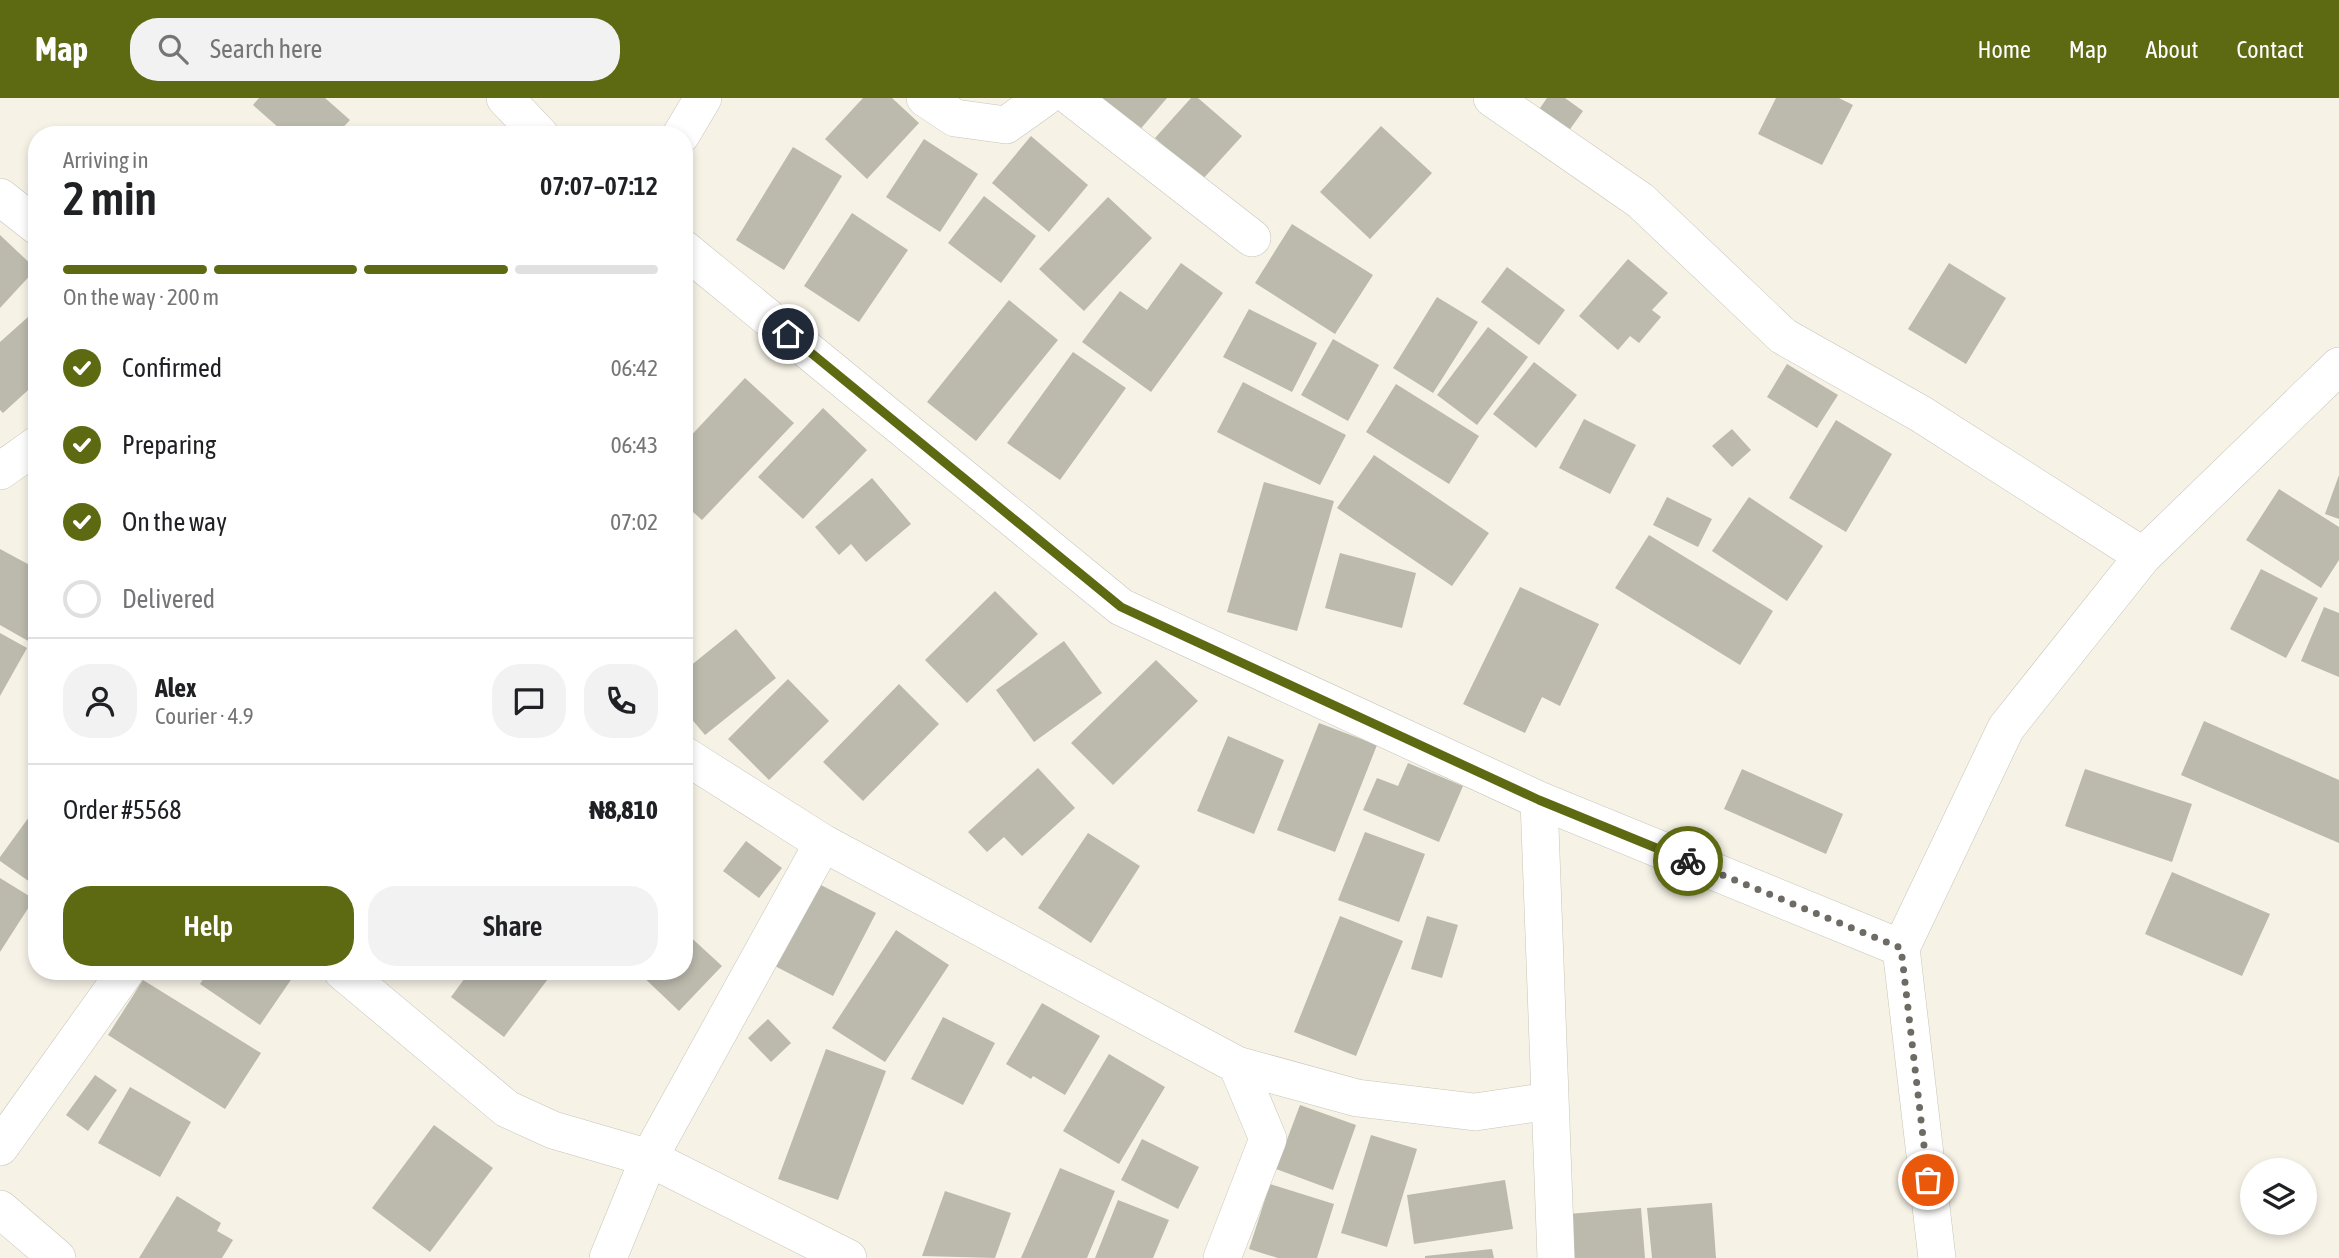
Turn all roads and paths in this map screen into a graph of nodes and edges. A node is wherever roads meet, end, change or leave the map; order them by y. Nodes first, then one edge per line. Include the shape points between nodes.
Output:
1 (505, 98) edge
2 (703, 98) edge
3 (925, 98) edge
4 (1044, 98) edge
5 (1072, 98) edge
6 (1492, 98) edge
7 (531, 126) edge
8 (686, 126) edge
9 (0, 197) edge
10 (28, 219) edge
11 (1252, 238) dead end
12 (693, 256) edge
13 (2339, 366) edge
14 (28, 451) edge
15 (0, 471) edge
16 (2143, 556) junction
17 (693, 761) edge
18 (1539, 800) junction
19 (823, 843) junction
20 (1901, 948) junction
21 (120, 980) edge
22 (353, 980) edge
23 (1237, 1065) junction
24 (1550, 1101) junction
25 (0, 1147) edge
26 (649, 1158) junction
27 (0, 1209) edge
28 (57, 1258) edge
29 (608, 1258) edge
30 (848, 1258) edge
31 (1222, 1258) edge
32 (1556, 1258) edge
33 (1937, 1258) edge

1 - 7 street
2 - 8 street
3 - 4 street via 956,118 1006,125
5 - 11 street
6 - 16 street via 1641,201 1783,336 1921,414
9 - 10 street
12 - 18 street via 1121,607
13 - 16 street
14 - 15 street
16 - 20 street via 2006,728
17 - 19 street
18 - 20 street
18 - 24 street
19 - 23 street
19 - 26 street
20 - 33 street
21 - 25 street
22 - 26 street via 507,1109 554,1130
23 - 24 street via 1357,1098 1475,1112
23 - 31 street via 1268,1139
24 - 32 street
26 - 29 street
26 - 30 street
27 - 28 street

